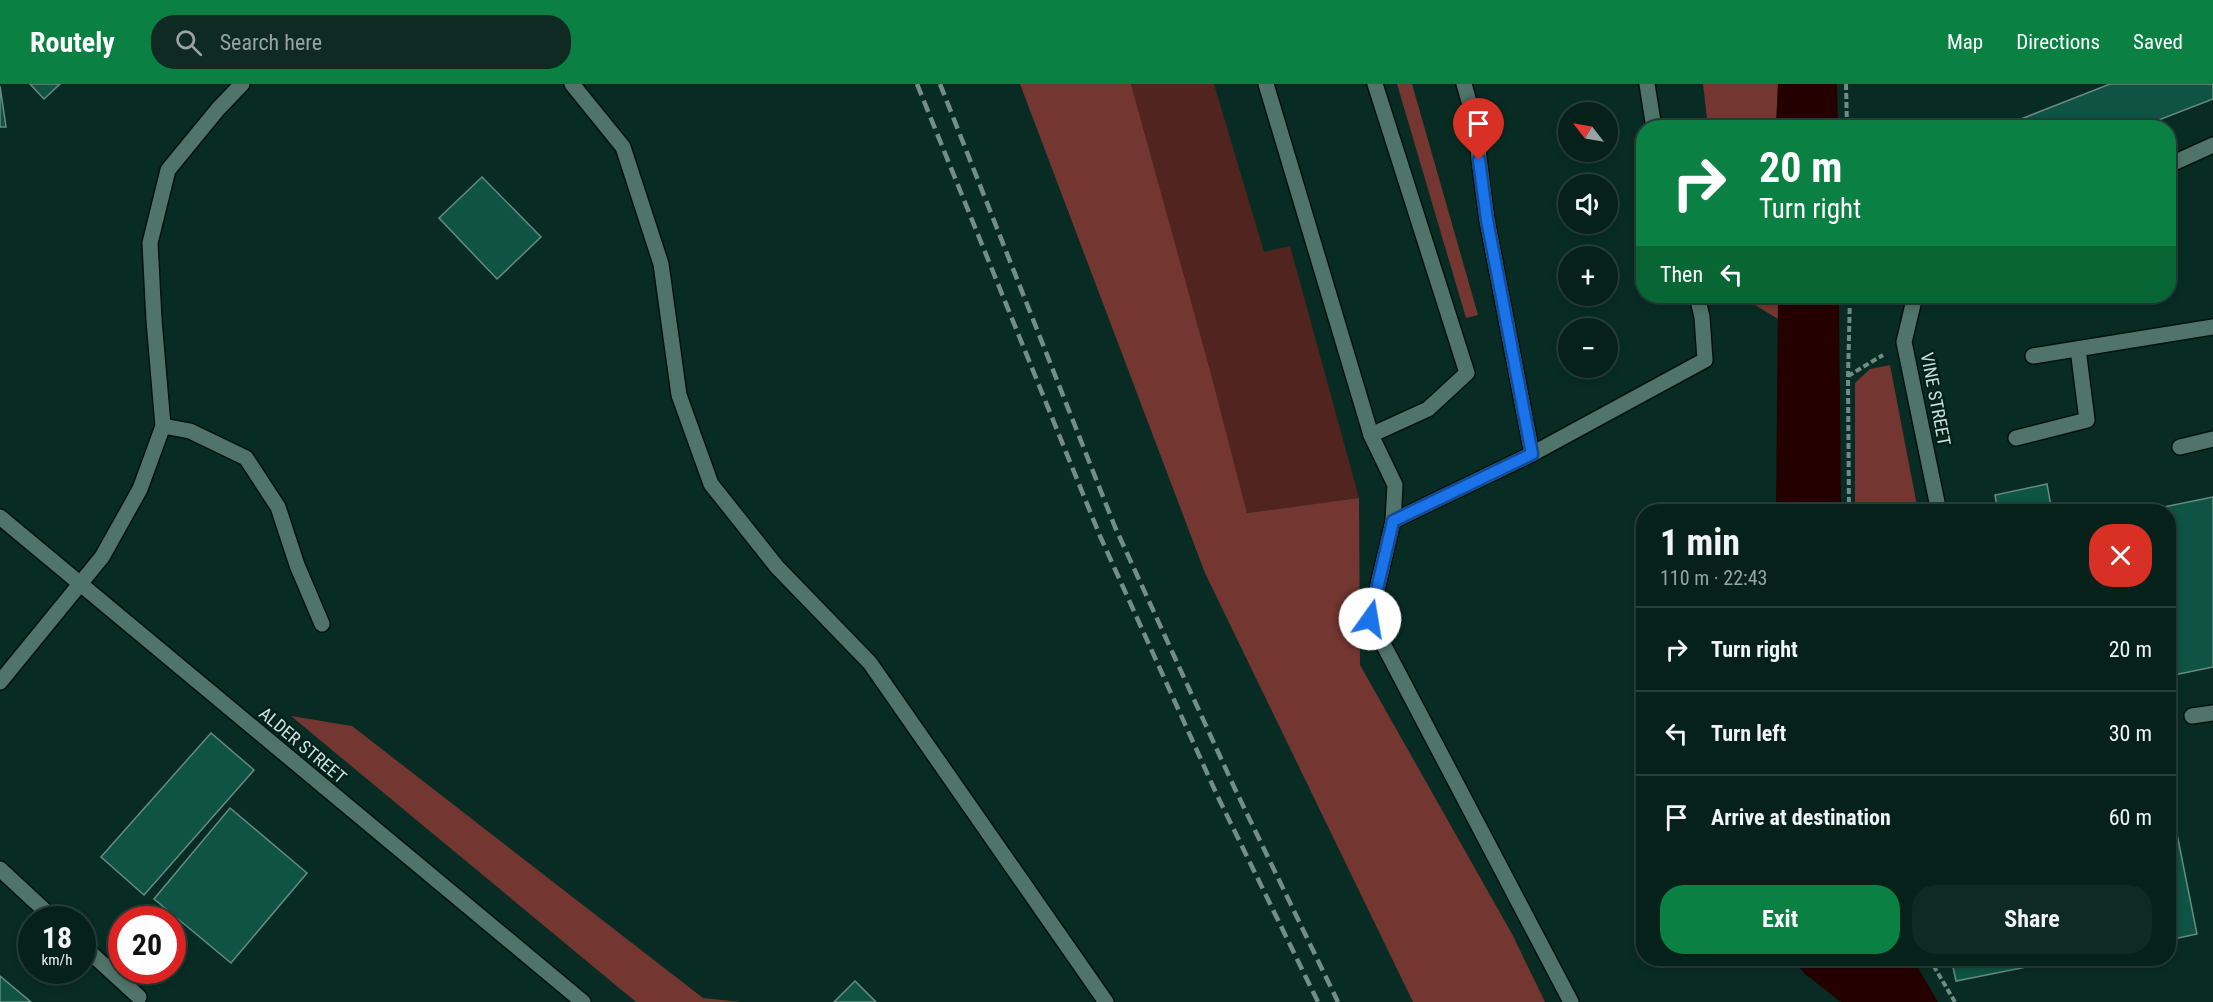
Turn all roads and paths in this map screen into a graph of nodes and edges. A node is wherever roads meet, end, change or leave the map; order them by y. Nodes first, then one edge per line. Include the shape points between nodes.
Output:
1 (242, 84) edge
2 (572, 84) edge
3 (1266, 84) edge
4 (1375, 84) edge
5 (1464, 84) edge
6 (1647, 84) edge
7 (1846, 84) edge
8 (1653, 120) edge
9 (1847, 120) edge
10 (2213, 145) edge
11 (2176, 162) edge
12 (1699, 303) edge
13 (1850, 303) edge
14 (1914, 303) edge
15 (2213, 327) edge
16 (1904, 342) junction
17 (2078, 349) junction
18 (2033, 356) dead end
19 (1848, 376) junction
20 (164, 426) junction
21 (1371, 435) junction
22 (2016, 438) dead end
23 (2213, 440) edge
24 (2180, 447) dead end
25 (1532, 454) junction
26 (1849, 504) edge
27 (1937, 504) edge
28 (0, 517) edge
29 (1393, 521) junction
30 (79, 584) junction
31 (322, 624) dead end
32 (0, 682) edge
33 (2213, 713) edge
34 (2192, 716) dead end
35 (0, 869) edge
36 (40, 906) edge
37 (96, 958) edge
38 (1934, 966) edge
39 (139, 997) dead end
40 (583, 1002) edge
41 (1106, 1002) edge
42 (1571, 1002) edge
43 (1955, 1002) edge

1 - 20 street via 168,170 150,243
2 - 41 street via 623,147 661,264 679,395 711,484 777,567 870,663
3 - 21 street
4 - 21 street via 1467,373 1428,409
5 - 25 street via 1474,119 1487,220
6 - 8 street
7 - 9 path
10 - 11 street
12 - 25 street via 1706,360
13 - 19 path
14 - 16 street, VINE STREET
15 - 17 street
16 - 19 path
16 - 27 street, VINE STREET
17 - 18 street
17 - 22 street via 2087,420
19 - 26 path
20 - 30 street via 140,489 102,557
20 - 31 street via 190,431 246,458 278,507
21 - 29 street via 1395,485
23 - 24 street
25 - 29 street
28 - 30 street, ALDER STREET
29 - 42 street via 1370,619
30 - 32 street
30 - 40 street, ALDER STREET
33 - 34 street
35 - 36 street
37 - 39 street
38 - 43 path

